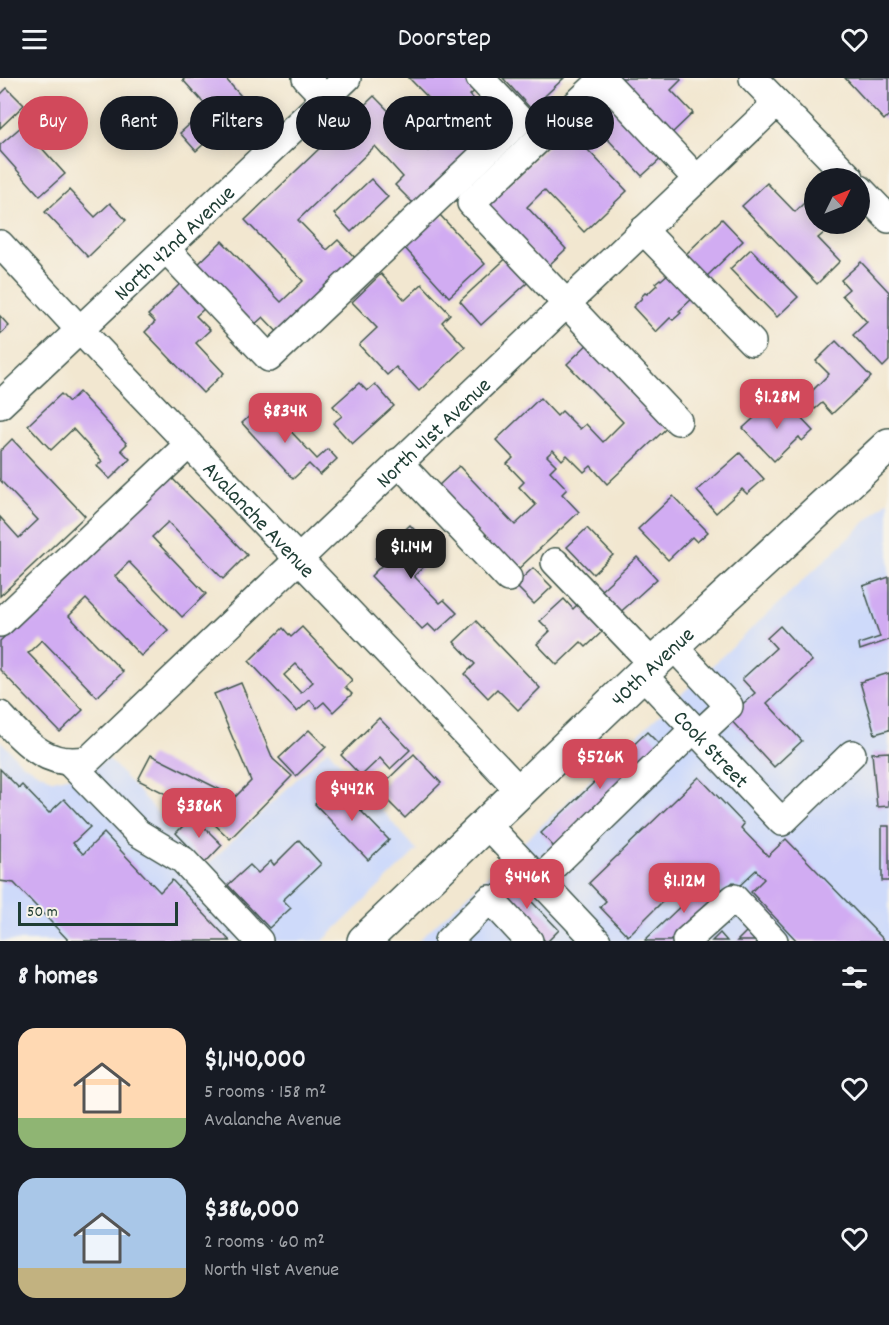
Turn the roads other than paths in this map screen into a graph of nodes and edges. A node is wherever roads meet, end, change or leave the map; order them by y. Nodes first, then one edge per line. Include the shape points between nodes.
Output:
1 (306, 78) edge
2 (348, 78) edge
3 (480, 78) edge
4 (753, 78) edge
5 (323, 96) edge
6 (327, 96) edge
7 (777, 103) junction
8 (296, 126) edge
9 (840, 168) edge
10 (697, 179) junction
11 (870, 199) edge
12 (889, 219) edge
13 (643, 230) junction
14 (0, 244) edge
15 (166, 249) junction
16 (565, 304) junction
17 (80, 330) junction
18 (752, 342) dead end
19 (0, 405) edge
20 (678, 421) dead end
21 (189, 444) junction
22 (889, 445) edge
23 (399, 462) junction
24 (298, 558) junction
25 (555, 562) dead end
26 (508, 578) dead end
27 (0, 623) edge
28 (656, 661) junction
29 (0, 715) edge
30 (696, 732) junction
31 (852, 754) dead end
32 (79, 760) junction
33 (520, 791) junction
34 (486, 824) junction
35 (539, 880) junction
36 (593, 940) edge
37 (690, 940) edge
38 (259, 941) edge
39 (364, 941) edge
40 (448, 941) edge
41 (530, 941) edge
42 (774, 941) edge

1 - 5 street
2 - 6 street, North 42nd Avenue
3 - 15 street via 520,120 269,358
4 - 7 street
7 - 9 street
7 - 10 street, North 41st Avenue
8 - 15 street, North 42nd Avenue
10 - 13 street, North 41st Avenue
10 - 16 street via 603,79 471,203
11 - 12 street
13 - 16 street, North 41st Avenue
13 - 18 street
14 - 17 street, Avalanche Avenue
15 - 17 street, North 42nd Avenue
16 - 20 street
16 - 23 street, North 41st Avenue
17 - 19 street, North 42nd Avenue
17 - 21 street, Avalanche Avenue
21 - 24 street, Avalanche Avenue
21 - 27 street
22 - 28 main road, 40th Avenue
23 - 24 street, North 41st Avenue
23 - 26 street
24 - 32 street, North 41st Avenue
24 - 33 street, Avalanche Avenue
25 - 28 street
28 - 30 street, Cook Street
28 - 30 street via 729,706
28 - 33 main road, 40th Avenue
29 - 32 street via 37,751 51,759
30 - 31 street, Cook Street via 782,822
30 - 35 street
32 - 38 street via 138,833 183,860
33 - 34 main road, 40th Avenue
34 - 35 street
34 - 39 main road, 40th Avenue
35 - 36 street
37 - 42 street via 734,898
40 - 41 street via 490,899

